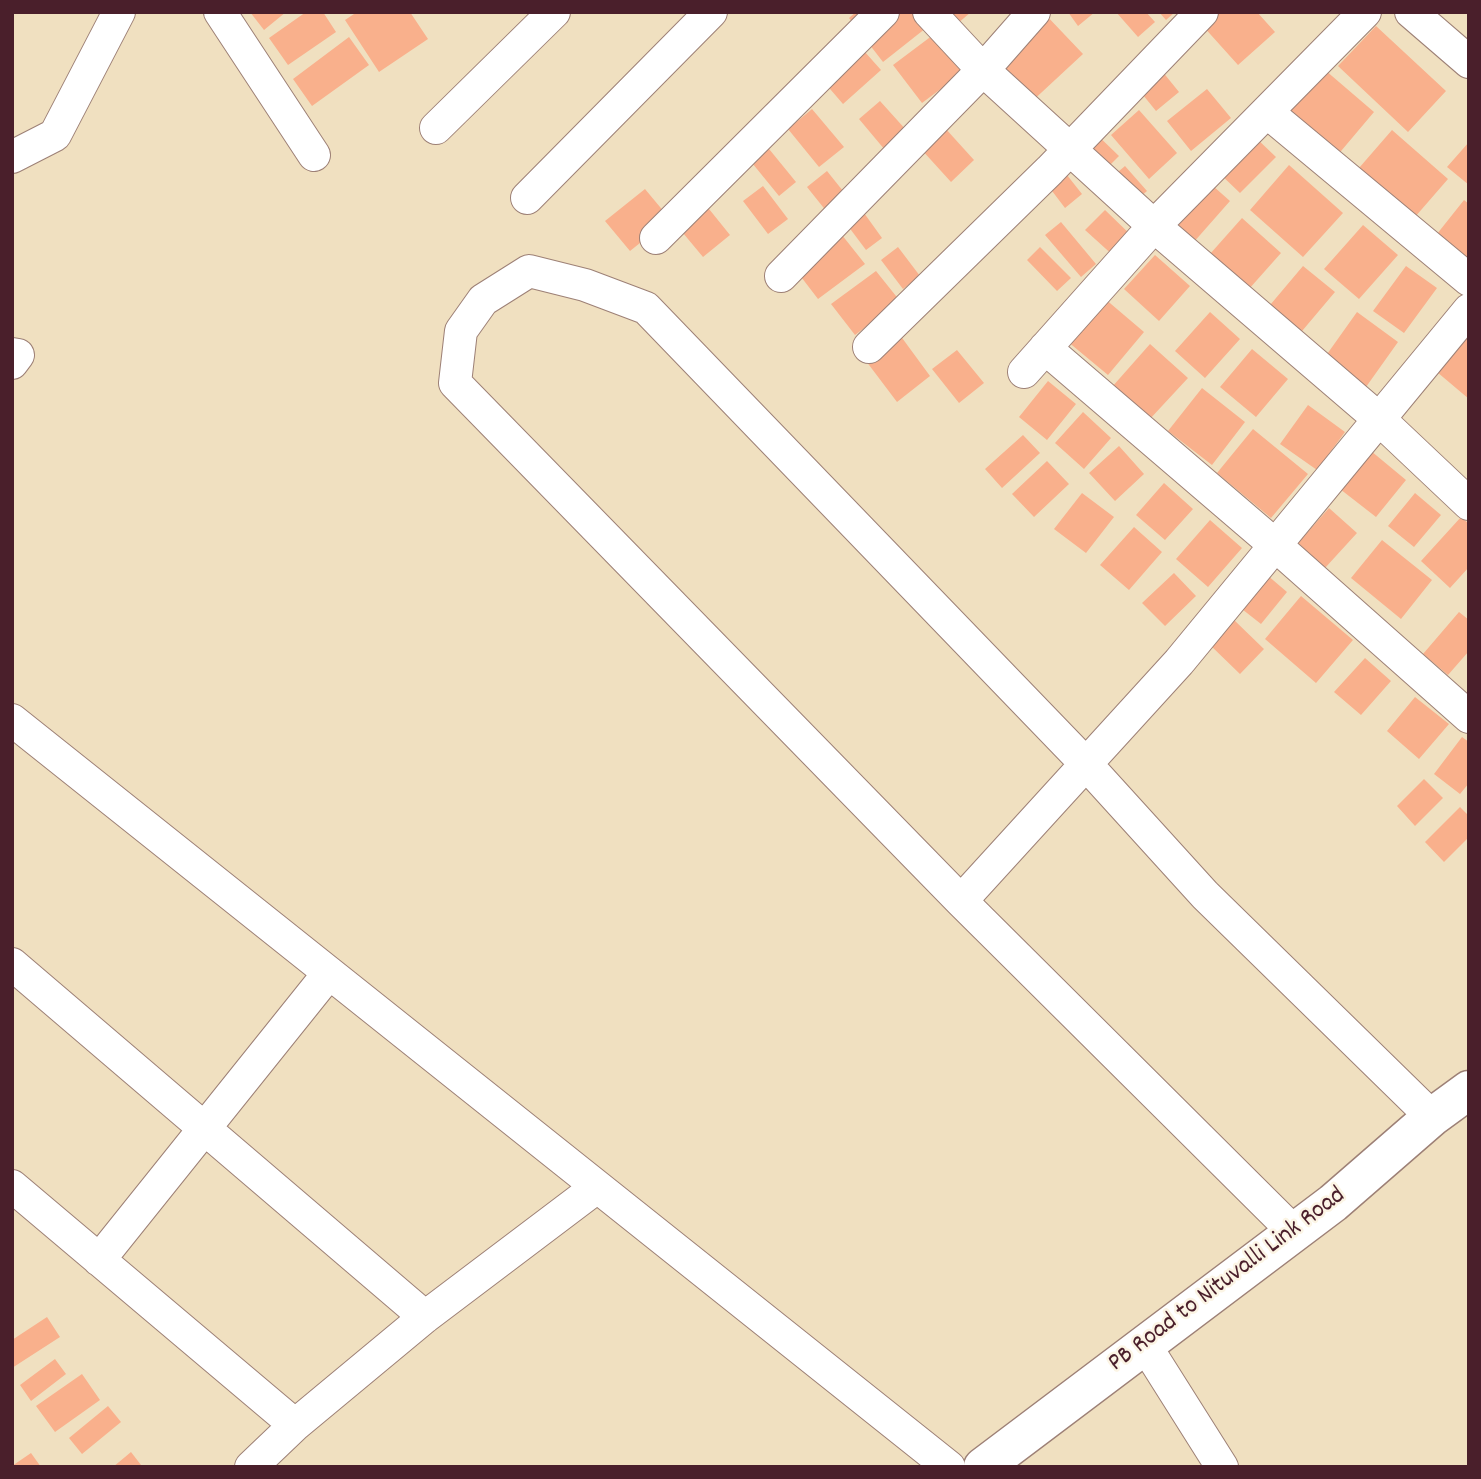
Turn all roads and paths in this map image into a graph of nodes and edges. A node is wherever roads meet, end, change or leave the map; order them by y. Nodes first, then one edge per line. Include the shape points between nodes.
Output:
1 (119, 12) edge
2 (220, 12) edge
3 (554, 12) edge
4 (711, 12) edge
5 (883, 12) edge
6 (929, 12) edge
7 (1034, 12) edge
8 (1202, 12) edge
9 (1364, 12) edge
10 (1411, 12) edge
11 (1469, 62) edge
12 (983, 70) junction
13 (1267, 111) junction
14 (436, 128) dead end
15 (1069, 149) junction
16 (314, 155) dead end
17 (12, 158) edge
18 (527, 198) dead end
19 (1154, 226) junction
20 (656, 238) dead end
21 (781, 276) dead end
22 (1469, 280) edge
23 (1469, 310) edge
24 (869, 347) dead end
25 (1045, 348) junction
26 (12, 354) edge
27 (12, 363) edge
28 (1024, 372) dead end
29 (1379, 419) junction
30 (1469, 504) edge
31 (1275, 545) junction
32 (1469, 717) edge
33 (12, 720) edge
34 (1086, 764) junction
35 (961, 901) junction
36 (12, 964) edge
37 (329, 973) junction
38 (1469, 1090) edge
39 (1432, 1117) junction
40 (205, 1128) junction
41 (12, 1186) edge
42 (597, 1187) junction
43 (1294, 1233) junction
44 (99, 1260) junction
45 (425, 1317) junction
46 (1145, 1345) junction
47 (295, 1425) junction
48 (251, 1467) edge
49 (949, 1467) edge
50 (983, 1467) edge
51 (1222, 1467) edge

1 - 17 street via 55,135
2 - 16 street
3 - 14 street
4 - 18 street
5 - 20 street
6 - 12 street
7 - 12 street
8 - 15 street
9 - 13 street
10 - 11 street
12 - 15 street
12 - 21 street
13 - 19 street
13 - 22 street
15 - 19 street
15 - 24 street
19 - 25 street
19 - 29 street
23 - 29 street
25 - 28 street
25 - 31 street
26 - 27 street via 18,355
29 - 30 street
29 - 31 street
31 - 32 street
31 - 34 street via 1179,662
33 - 37 street
34 - 35 street
34 - 35 street via 646,308 585,285 529,271 483,300 461,331 455,383
34 - 39 street via 1205,895
35 - 43 street
36 - 40 street
37 - 40 street
37 - 42 street
38 - 39 street, PB Road to Nituvalli Link Road
39 - 43 street, PB Road to Nituvalli Link Road
40 - 44 street
40 - 45 street
41 - 44 street
42 - 45 street
42 - 49 street
43 - 46 street, PB Road to Nituvalli Link Road
44 - 47 street
45 - 47 street
46 - 50 street, PB Road to Nituvalli Link Road
46 - 51 street
47 - 48 street

